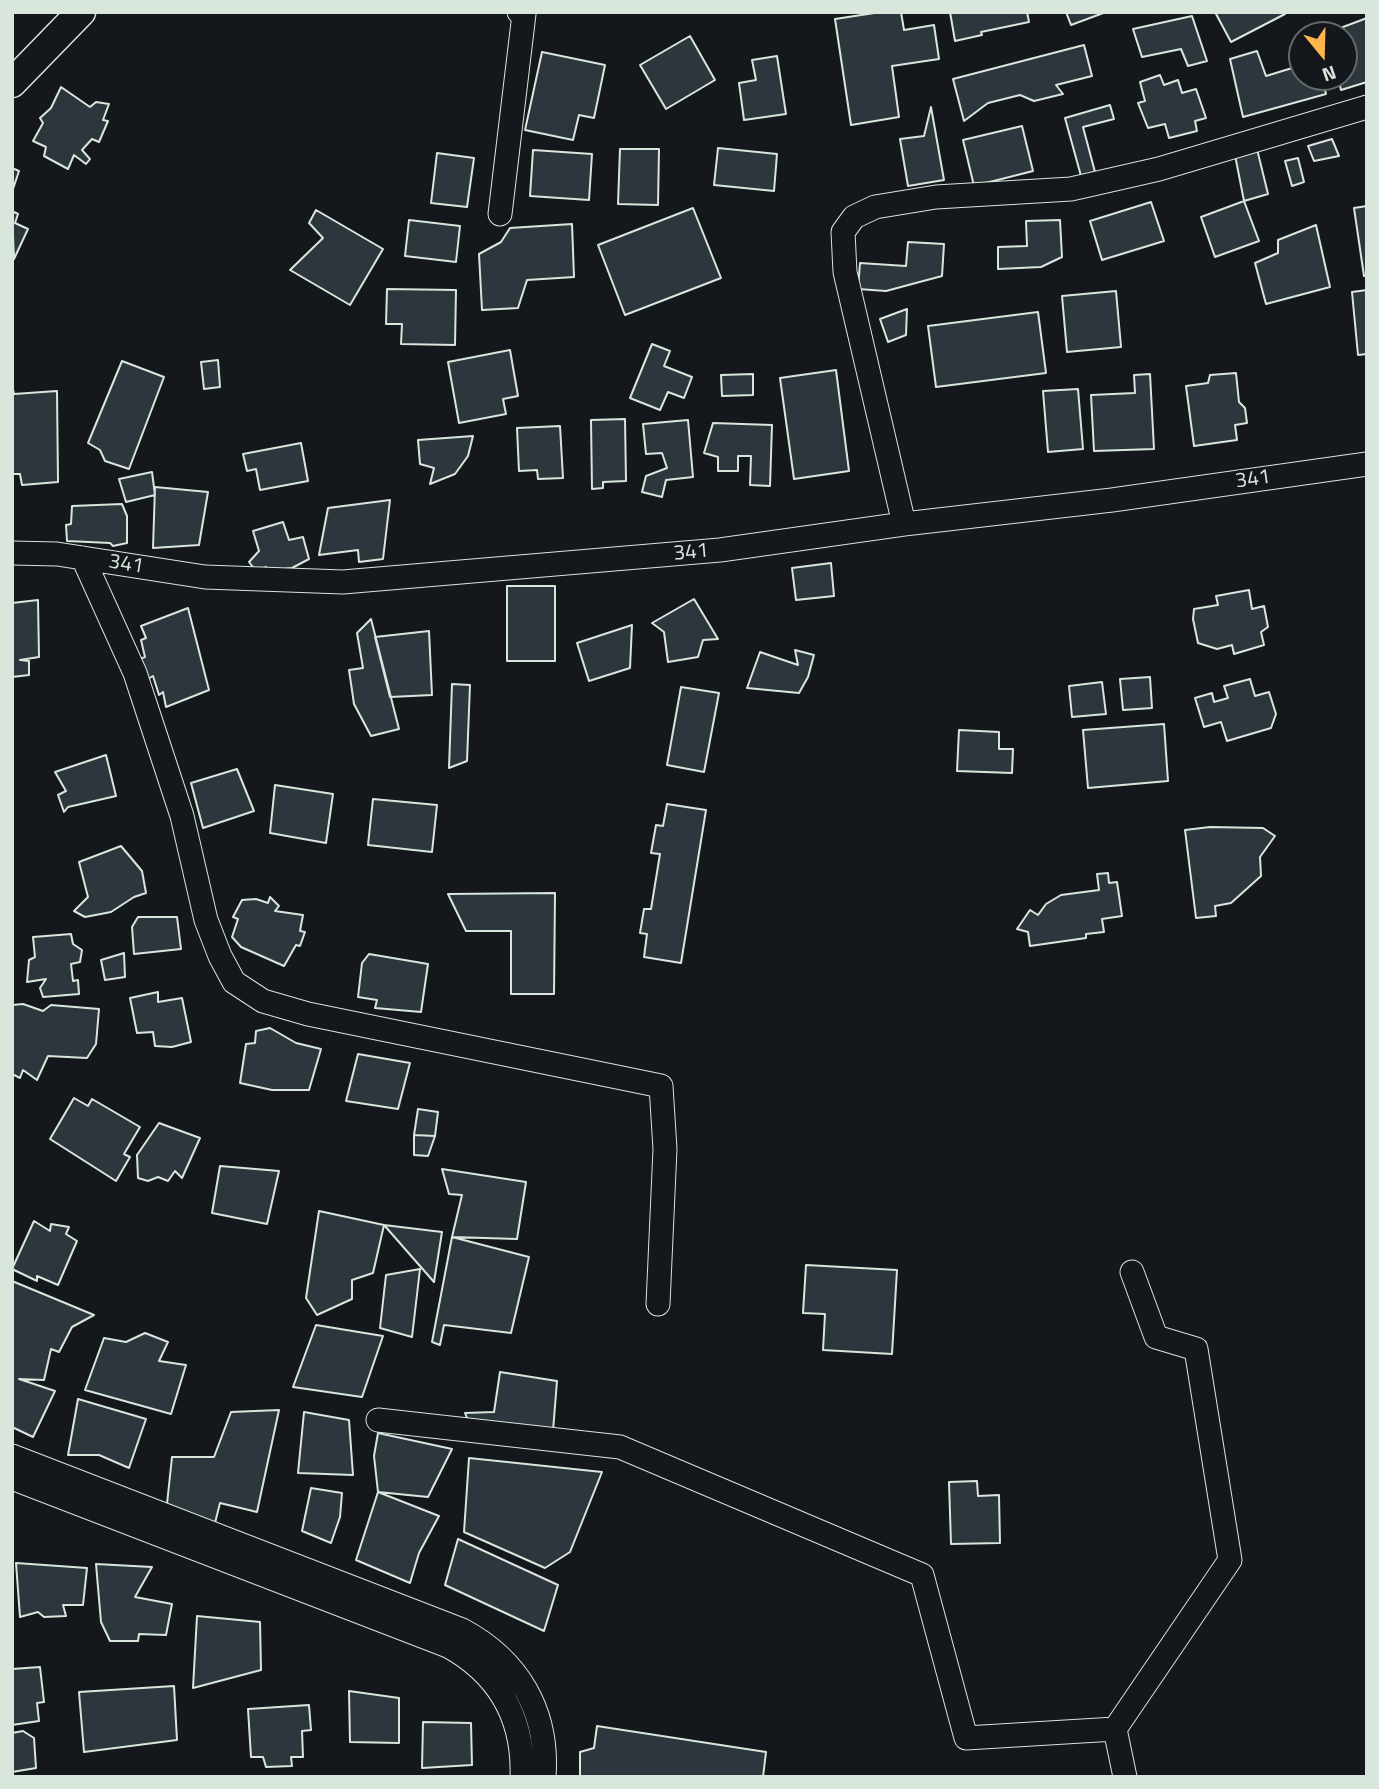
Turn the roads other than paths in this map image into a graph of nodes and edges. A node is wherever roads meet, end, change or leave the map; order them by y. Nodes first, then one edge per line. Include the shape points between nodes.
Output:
1 (81, 12) edge
2 (519, 12) edge
3 (12, 83) edge
4 (1367, 107) edge
5 (500, 214) dead end
6 (1367, 464) edge
7 (904, 524) junction
8 (12, 553) edge
9 (83, 558) junction
10 (1132, 1272) dead end
11 (658, 1304) dead end
12 (378, 1420) dead end
13 (12, 1456) edge
14 (12, 1478) edge
15 (1115, 1729) junction
16 (522, 1777) edge
17 (544, 1777) edge
18 (1125, 1777) edge

1 - 3 street
2 - 5 street via 524,14
4 - 7 street via 1158,169 1071,189 936,197 875,207 855,217 843,232 845,272
6 - 7 street, 341
7 - 9 street, 341 via 720,550 343,582 205,577
8 - 9 street, 341
9 - 11 street via 135,673 182,816 206,920 234,982 263,1002 308,1014 661,1086 665,1149
10 - 15 street via 1156,1337 1196,1349 1230,1560
12 - 15 street via 620,1447 922,1575 966,1738
13 - 17 street via 487,1643 524,1684 542,1738
14 - 16 street via 470,1658 503,1693 520,1741
15 - 18 street

